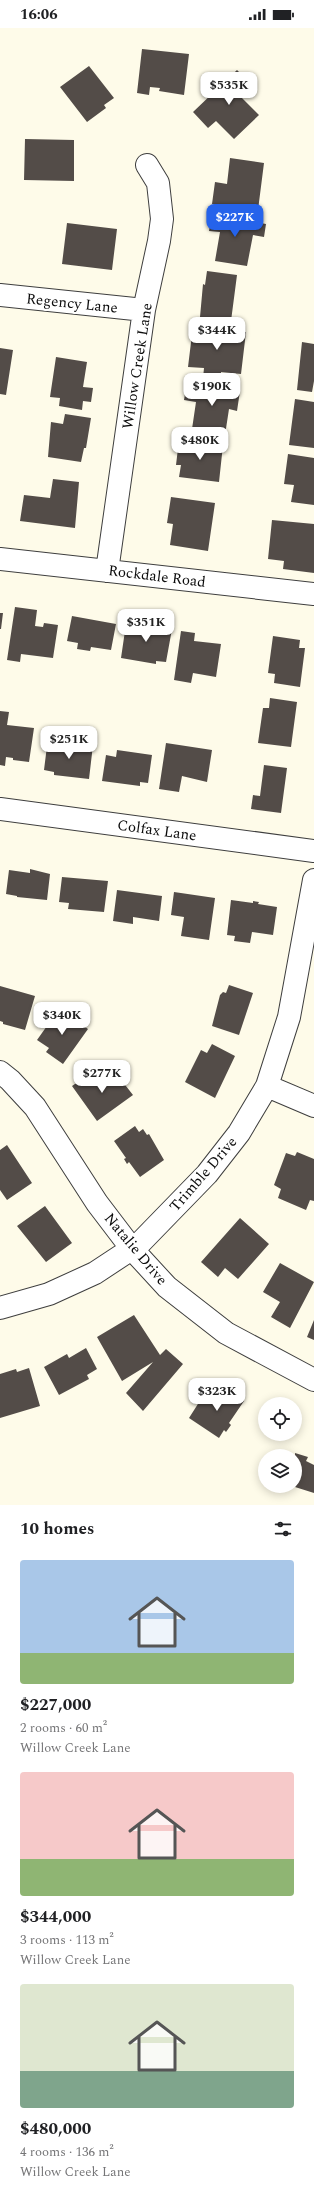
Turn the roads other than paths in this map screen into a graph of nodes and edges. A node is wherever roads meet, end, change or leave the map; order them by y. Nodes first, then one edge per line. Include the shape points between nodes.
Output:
1 (147, 165) dead end
2 (0, 295) edge
3 (144, 310) junction
4 (0, 559) edge
5 (107, 570) junction
6 (314, 594) edge
7 (0, 809) edge
8 (314, 851) edge
9 (314, 880) edge
10 (0, 1072) edge
11 (267, 1086) junction
12 (314, 1106) edge
13 (132, 1249) junction
14 (0, 1308) edge
15 (314, 1380) edge

1 - 3 street, Willow Creek Lane via 158,183 162,219
2 - 3 street, Regency Lane
3 - 5 street, Willow Creek Lane
4 - 5 street, Rockdale Road
5 - 6 street, Rockdale Road
7 - 8 street, Colfax Lane
9 - 11 street, Trimble Drive via 289,1017
10 - 13 street, Natalie Drive via 34,1107 97,1203
11 - 12 street
11 - 13 street, Trimble Drive via 239,1133 207,1174
13 - 14 street, Trimble Drive via 95,1274 49,1294
13 - 15 street, Natalie Drive via 167,1287 226,1334

